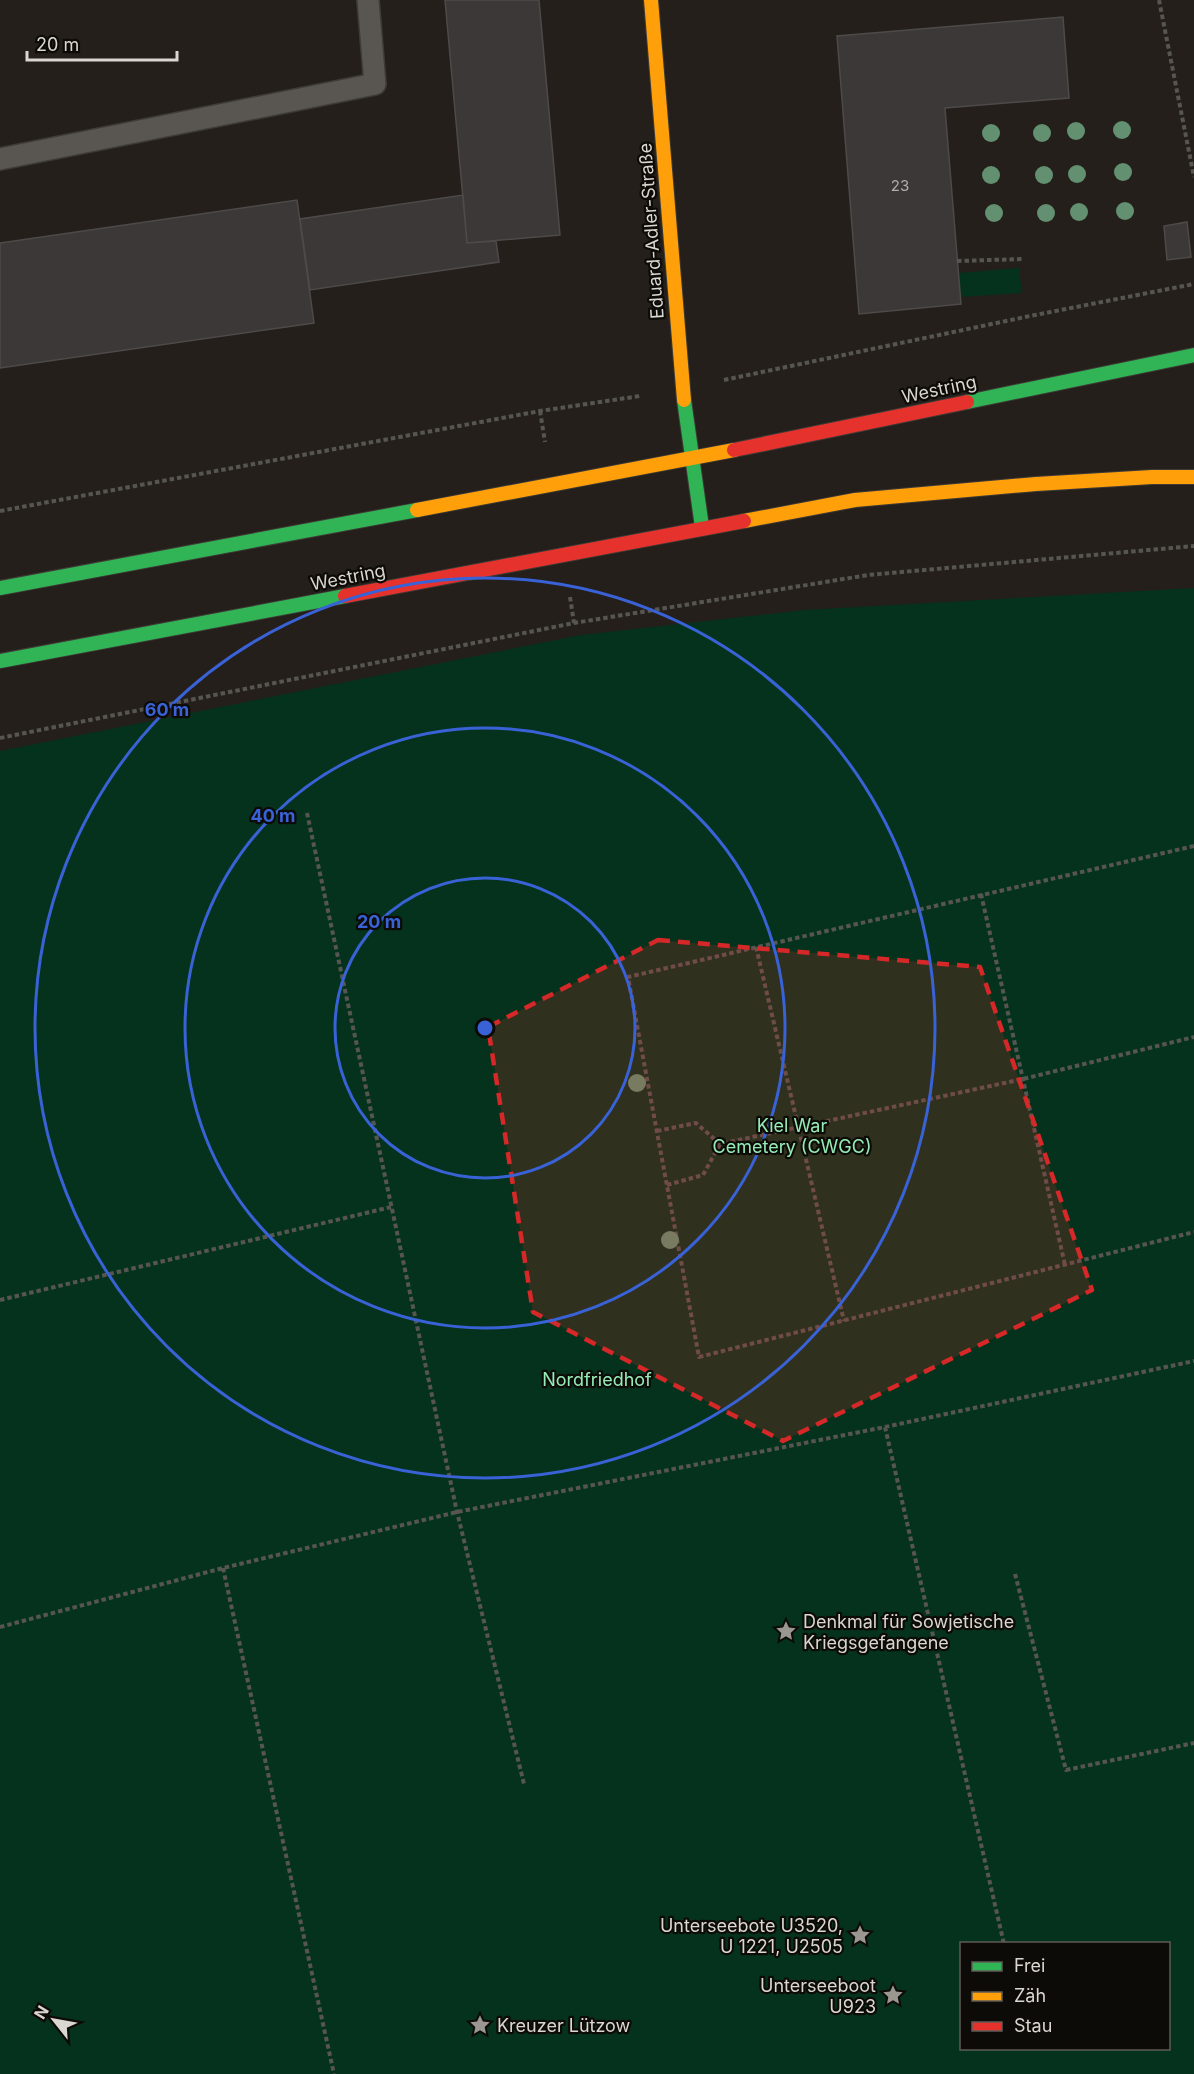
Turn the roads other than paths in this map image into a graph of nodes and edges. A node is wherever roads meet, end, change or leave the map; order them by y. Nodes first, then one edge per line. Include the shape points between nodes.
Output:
1 (368, 0) edge
2 (651, 0) edge
3 (0, 159) edge
4 (1194, 355) edge
5 (690, 459) junction
6 (1194, 477) edge
7 (702, 527) junction
8 (0, 588) edge
9 (0, 661) edge

1 - 3 lane via 375,84
2 - 5 main road, Eduard-Adler-Straße
4 - 5 main road, Westring
5 - 7 main road
5 - 8 main road, Westring
6 - 7 main road, Westring via 1035,484 855,500
7 - 9 main road, Westring

